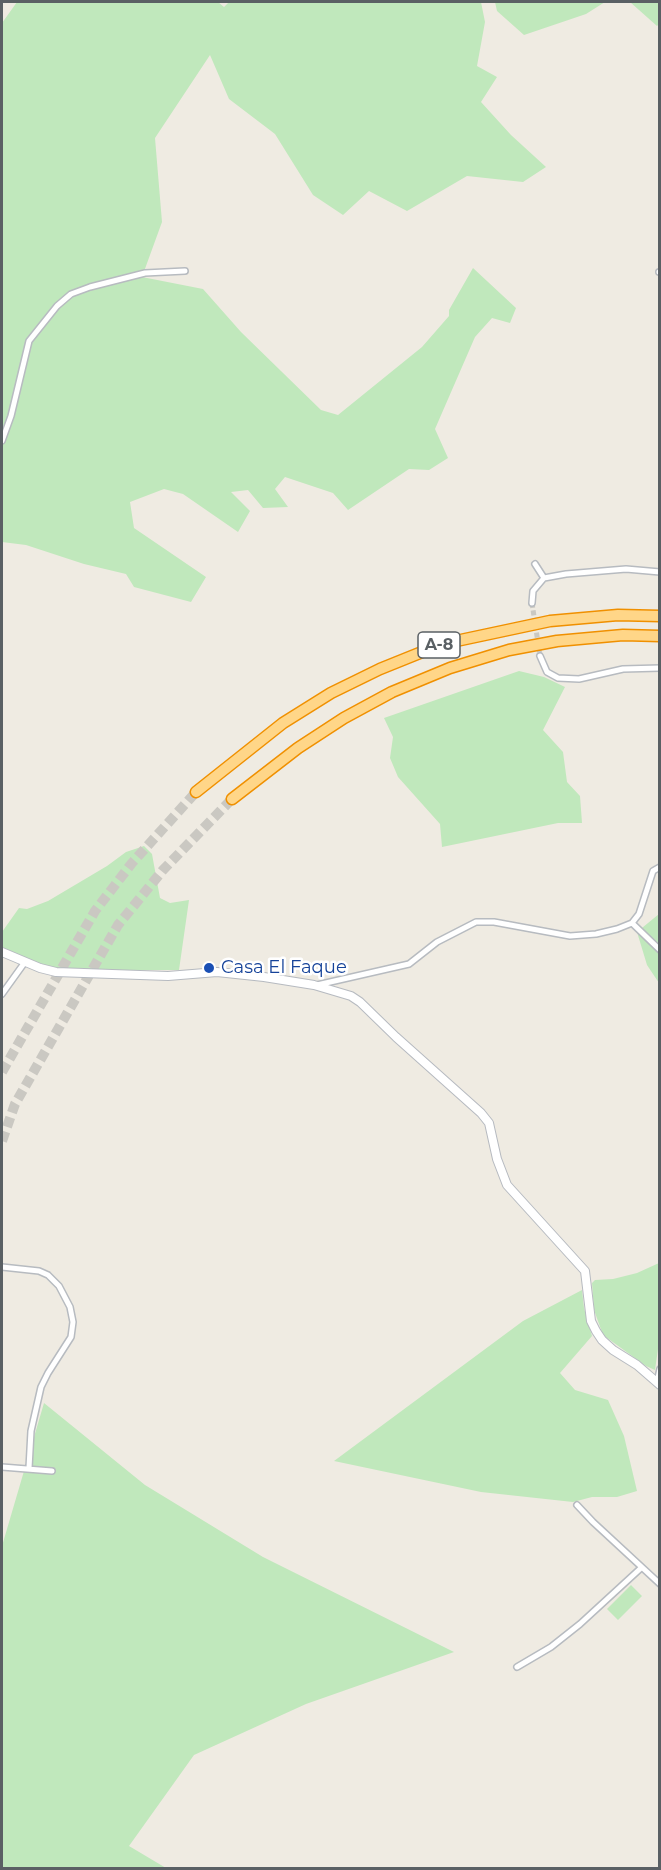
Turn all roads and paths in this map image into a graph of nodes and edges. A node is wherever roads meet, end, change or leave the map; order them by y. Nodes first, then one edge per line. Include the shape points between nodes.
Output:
1 (185, 271) dead end
2 (2, 441) edge
3 (535, 564) dead end
4 (660, 572) edge
5 (544, 578) junction
6 (532, 603) tunnel mouth
7 (660, 615) edge
8 (660, 636) edge
9 (540, 656) tunnel mouth
10 (660, 668) edge
11 (196, 792) tunnel mouth
12 (232, 799) tunnel mouth
13 (660, 867) edge
14 (632, 923) junction
15 (660, 950) edge
16 (2, 952) edge
17 (25, 962) junction
18 (314, 986) junction
19 (2, 994) edge
20 (2, 1268) edge
21 (660, 1369) edge
22 (658, 1383) edge
23 (2, 1467) edge
24 (30, 1468) junction
25 (52, 1471) dead end
26 (578, 1505) dead end
27 (641, 1568) junction
28 (660, 1584) edge
29 (517, 1667) dead end

1 - 2 street via 145,273 90,287 71,294 57,306 29,341
3 - 5 street
4 - 5 street via 626,569
5 - 6 street via 533,591
7 - 11 highway, A-8 via 550,621 442,644 321,699 283,723
8 - 12 highway, A-8 via 557,641 509,650 450,668 392,692 344,718
9 - 10 street via 547,672 558,678 579,679 623,669
13 - 14 street via 653,871 639,914
14 - 15 street
14 - 18 street via 596,934 570,936 476,922 437,942 409,964
16 - 17 street
17 - 18 street via 71,974 168,976 217,972
17 - 19 street
18 - 22 street via 337,990 360,1002 481,1113 489,1123 507,1185 585,1271 591,1321 596,1331 613,1350
20 - 24 street via 48,1275 59,1286 73,1322 71,1337 41,1388 31,1431
21 - 22 street
23 - 24 street
24 - 25 street
26 - 27 street
27 - 28 street
27 - 29 street via 580,1624

